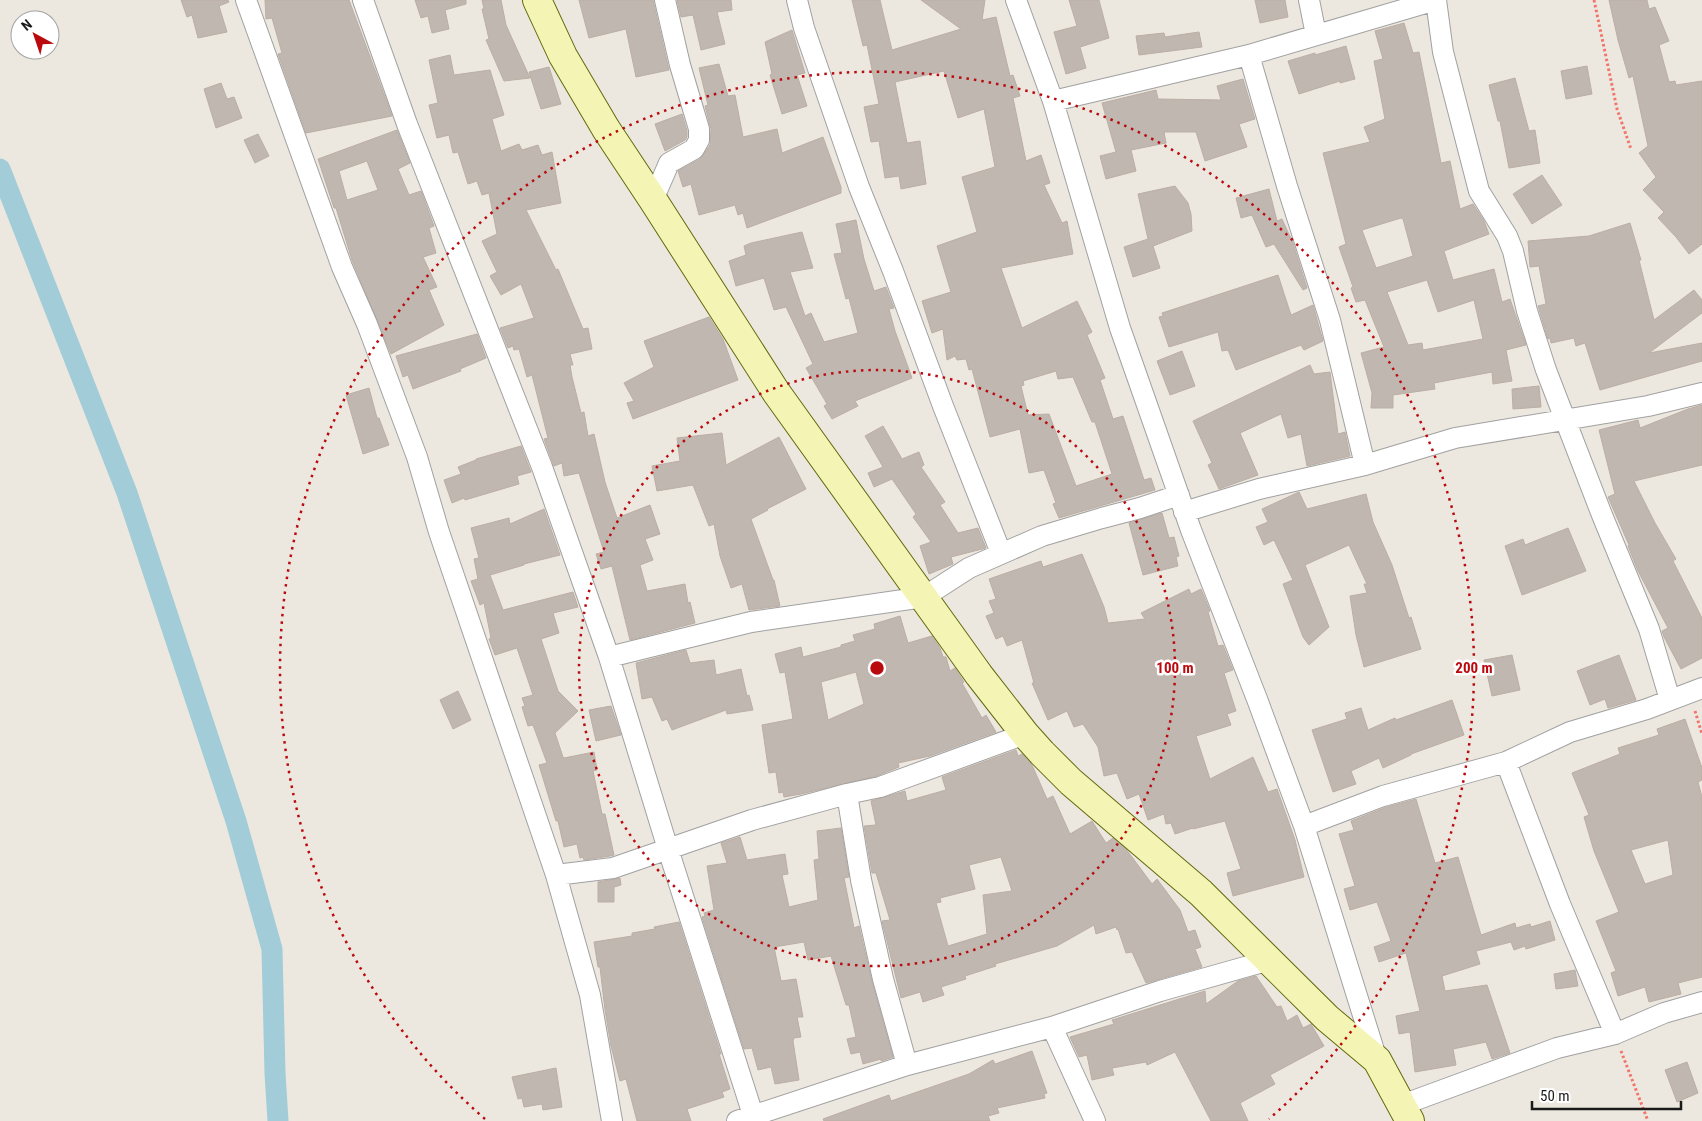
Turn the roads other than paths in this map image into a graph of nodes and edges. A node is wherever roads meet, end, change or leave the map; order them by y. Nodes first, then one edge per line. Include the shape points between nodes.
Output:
1 (246, 0) edge
2 (363, 0) edge
3 (537, 0) edge
4 (665, 0) edge
5 (797, 0) edge
6 (1016, 0) edge
7 (1309, 0) edge
8 (1436, 0) edge
9 (1316, 35) junction
10 (1249, 55) junction
11 (1053, 101) junction
12 (653, 200) junction
13 (1702, 393) edge
14 (1564, 420) junction
15 (1365, 465) junction
16 (1182, 503) junction
17 (1001, 553) junction
18 (924, 597) junction
19 (609, 657) junction
20 (1702, 688) edge
21 (1670, 700) junction
22 (1025, 734) junction
23 (1506, 762) junction
24 (847, 794) junction
25 (1304, 826) junction
26 (668, 849) junction
27 (556, 875) junction
28 (1270, 960) junction
29 (1702, 1002) edge
30 (1052, 1027) junction
31 (1615, 1034) junction
32 (1377, 1060) junction
33 (907, 1065) junction
34 (1406, 1113) edge
35 (745, 1118) edge
36 (612, 1121) edge
37 (1095, 1121) edge

1 - 27 street via 342,267 417,457 439,532
2 - 19 street via 407,124 542,467
3 - 12 main road via 601,121
4 - 12 street via 680,66 700,129 694,149 669,163
5 - 17 street via 859,187
6 - 11 street
7 - 9 street
8 - 9 street
8 - 14 street via 1443,52 1479,191 1513,251 1527,310
9 - 10 street
10 - 11 street
10 - 15 street via 1330,320
11 - 16 street via 1120,328
12 - 18 main road via 776,392
13 - 14 street
14 - 15 street via 1455,438
14 - 21 street via 1649,628
15 - 16 street
16 - 17 street via 1140,508 1102,518 1042,536
16 - 25 street
17 - 18 street via 969,568
18 - 19 street via 751,622
18 - 22 main road
19 - 26 street
20 - 21 street
21 - 23 street via 1570,732
22 - 24 street via 901,780
22 - 28 main road via 1071,782 1201,893
23 - 25 street via 1383,796
23 - 31 street via 1560,904
24 - 26 street via 752,820
24 - 33 street via 861,880 883,979
25 - 32 street
26 - 27 street via 613,868
26 - 35 street
27 - 36 street via 590,995
28 - 30 street via 1160,991
28 - 32 main road via 1328,1018
29 - 31 street via 1664,1013
30 - 33 street
30 - 37 street
31 - 34 street via 1557,1048
32 - 34 main road
33 - 35 street

